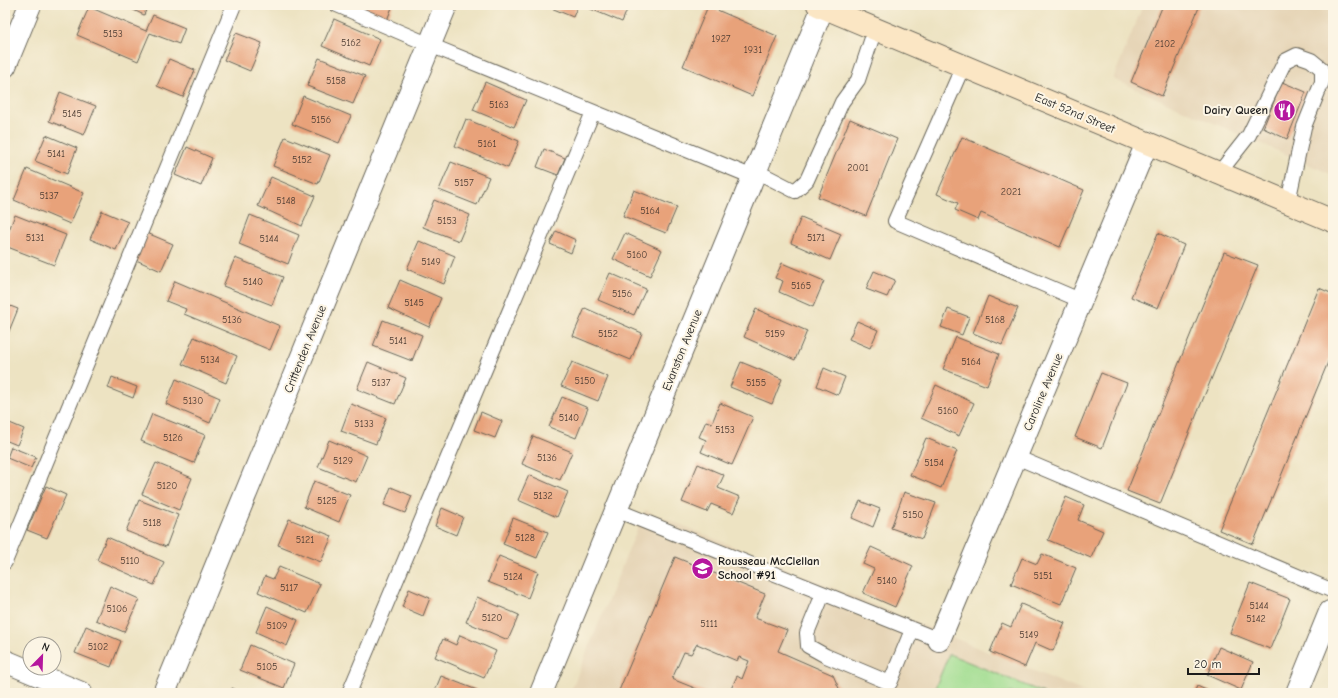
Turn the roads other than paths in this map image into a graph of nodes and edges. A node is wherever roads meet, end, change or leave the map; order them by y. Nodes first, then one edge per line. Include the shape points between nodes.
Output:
1 (30, 5) edge
2 (234, 5) edge
3 (337, 5) edge
4 (446, 5) edge
5 (820, 6) edge
6 (875, 29) junction
7 (430, 45) junction
8 (5, 66) edge
9 (963, 66) junction
10 (593, 112) junction
11 (1147, 143) junction
12 (1219, 173) junction
13 (754, 174) junction
14 (1288, 202) junction
15 (1333, 221) edge
16 (1082, 301) junction
17 (1016, 457) junction
18 (616, 510) junction
19 (5, 562) edge
20 (823, 594) junction
21 (1332, 602) edge
22 (912, 630) junction
23 (939, 640) joint
24 (5, 661) edge
25 (81, 693) edge
26 (164, 693) edge
27 (349, 693) edge
28 (541, 693) edge
29 (1297, 693) edge

1 - 8 street
2 - 19 lane
3 - 7 lane
4 - 7 street, Crittenden Avenue
5 - 6 street, East 52nd Street
5 - 13 street, Evanston Avenue
6 - 9 street, East 52nd Street
6 - 13 lane via 858,80 842,102 807,180 795,191
7 - 10 lane
7 - 26 street, Crittenden Avenue
9 - 11 street, East 52nd Street
9 - 16 lane via 895,221
10 - 13 lane
10 - 27 lane
11 - 12 street, East 52nd Street
11 - 16 street, Caroline Avenue
12 - 14 street, East 52nd Street
12 - 14 lane via 1249,135 1285,61 1297,55 1310,60 1322,69 1322,82 1304,127
13 - 18 street, Evanston Avenue
14 - 15 street, East 52nd Street
16 - 17 street, Caroline Avenue
17 - 21 lane
17 - 23 street, Caroline Avenue
18 - 20 lane
18 - 28 street, Evanston Avenue
20 - 22 lane
20 - 22 lane via 807,633 808,646 890,683
21 - 29 street
22 - 23 lane
24 - 25 street

